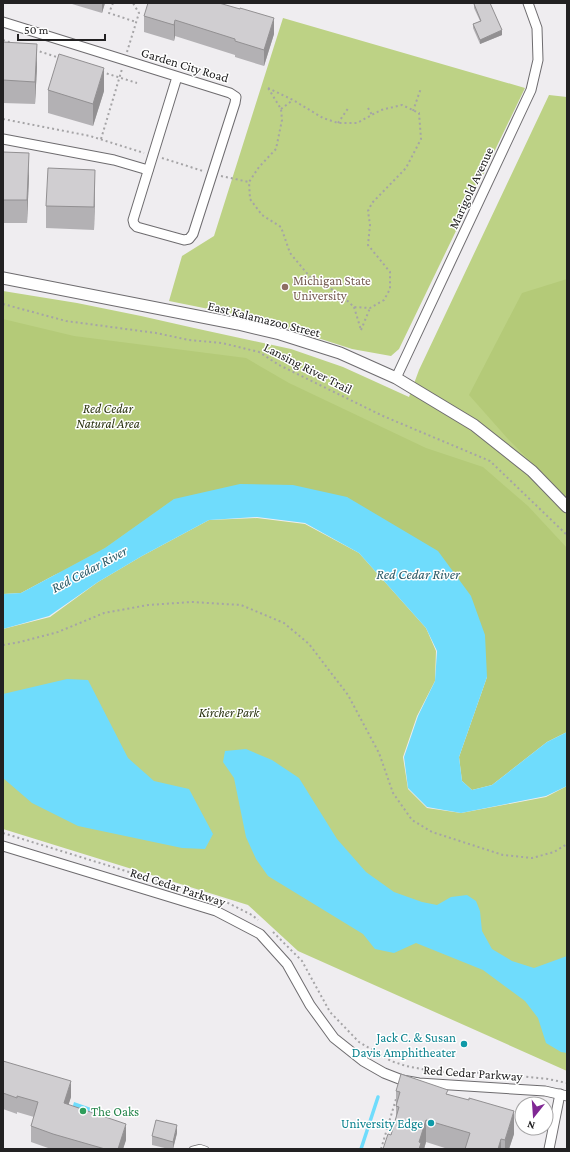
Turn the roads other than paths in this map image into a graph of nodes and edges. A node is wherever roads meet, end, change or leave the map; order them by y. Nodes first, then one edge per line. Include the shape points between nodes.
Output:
1 (528, 3) edge
2 (3, 22) edge
3 (177, 77) junction
4 (3, 139) edge
5 (148, 170) junction
6 (3, 278) edge
7 (396, 378) junction
8 (567, 507) edge
9 (3, 846) edge
10 (564, 1095) edge
11 (192, 1149) edge
12 (206, 1149) edge
13 (550, 1149) edge

1 - 7 street, Marigold Avenue via 537,28 538,60 531,90
2 - 3 street, Garden City Road
3 - 5 street
3 - 5 street, Garden City Road via 236,97 194,234 190,239 184,240 134,224
4 - 5 street via 114,160
6 - 7 street, East Kalamazoo Street via 280,334 340,353
7 - 8 street, East Kalamazoo Street via 474,425 532,472
9 - 10 street, Red Cedar Parkway via 216,911 260,934 287,964 310,1005 334,1038 363,1061 384,1073 420,1083 545,1091
10 - 13 street
11 - 12 lane

